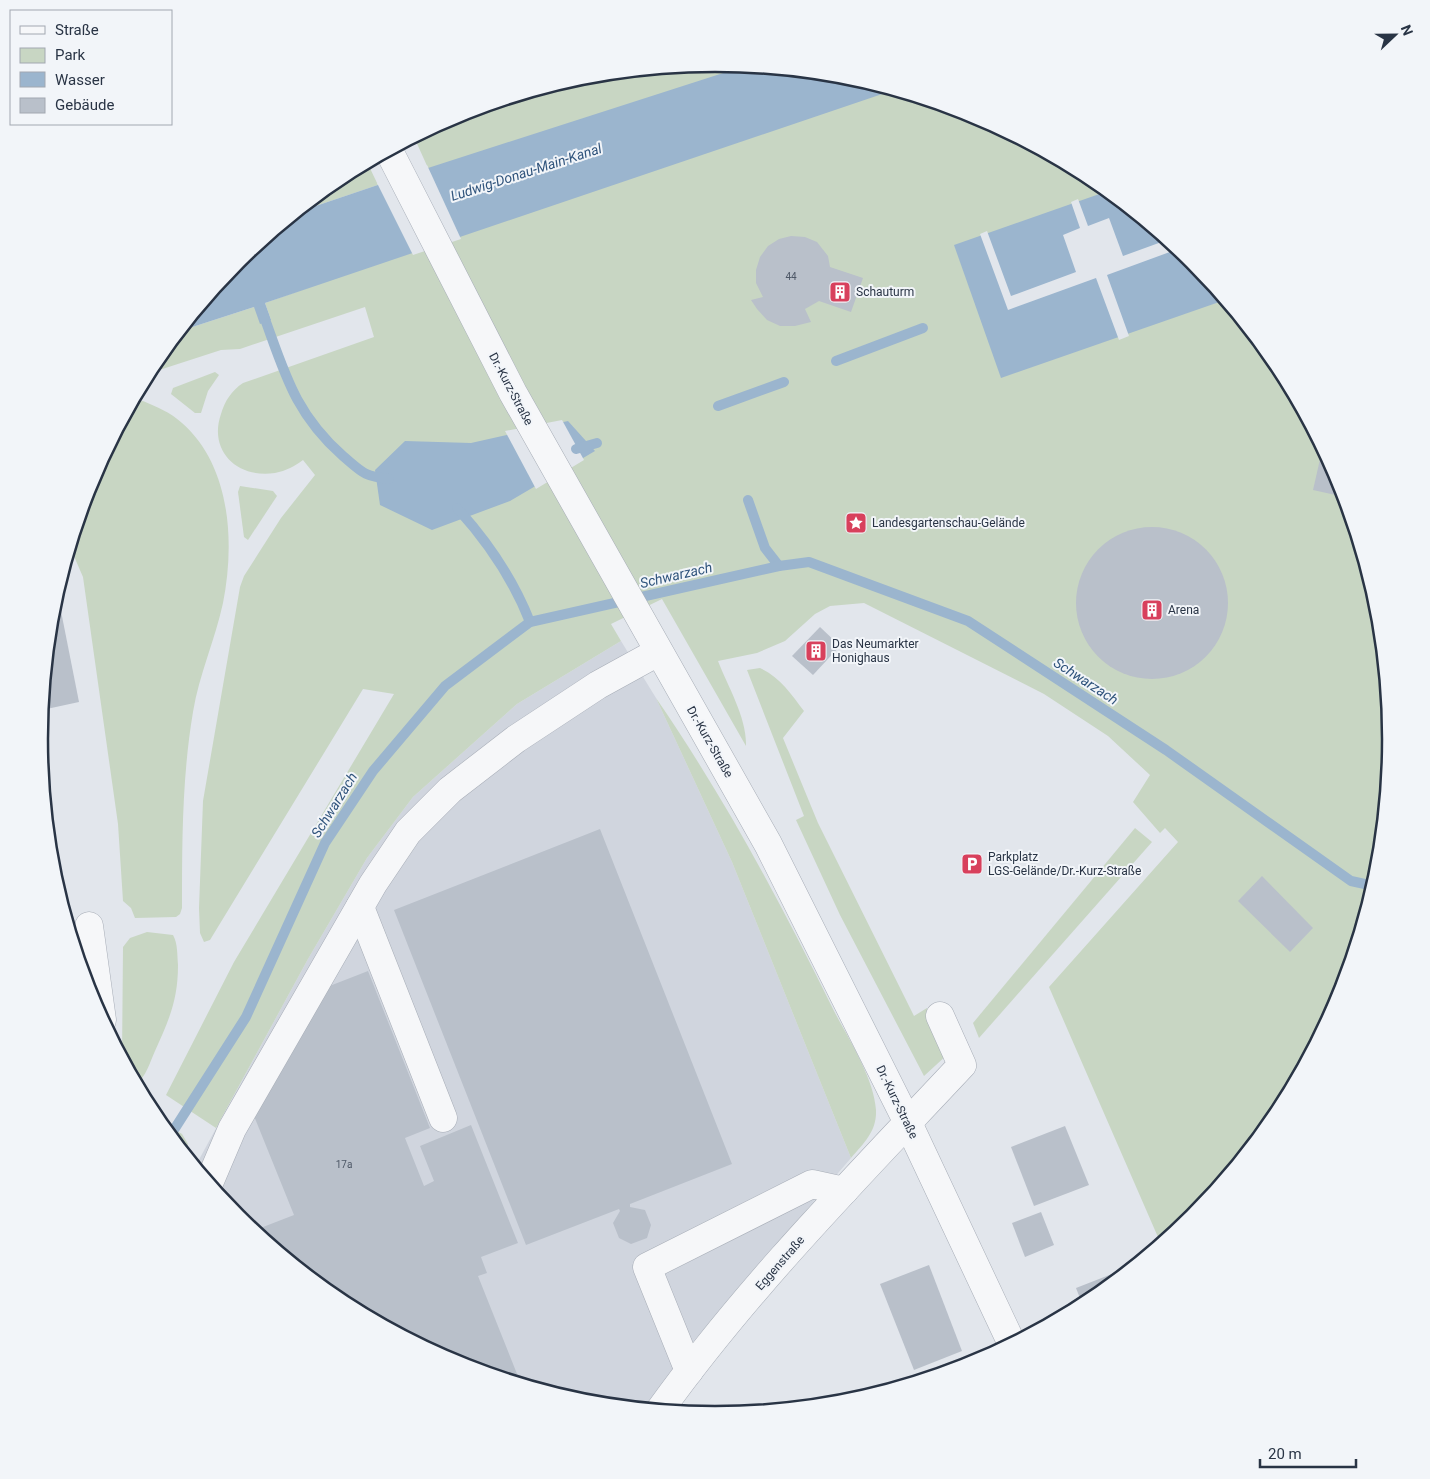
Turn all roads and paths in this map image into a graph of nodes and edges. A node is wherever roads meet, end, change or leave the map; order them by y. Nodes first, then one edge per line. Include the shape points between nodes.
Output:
1 (391, 156) edge
2 (658, 652) junction
3 (360, 907) junction
4 (89, 926) dead end
5 (99, 997) edge
6 (940, 1016) dead end
7 (443, 1118) dead end
8 (908, 1123) junction
9 (211, 1178) edge
10 (844, 1191) junction
11 (1009, 1338) edge
12 (689, 1371) junction
13 (664, 1405) edge

1 - 2 street, Dr.-Kurz-Straße via 513,393
2 - 3 street via 598,685 516,739 450,790 408,832
2 - 8 street, Dr.-Kurz-Straße via 768,844
3 - 7 street
3 - 9 street via 232,1128
4 - 5 street
6 - 8 street, Eggenstraße via 962,1065
8 - 10 street, Eggenstraße
8 - 11 street, Dr.-Kurz-Straße
10 - 12 street, Eggenstraße
10 - 12 street via 812,1184 647,1267
12 - 13 street, Eggenstraße

